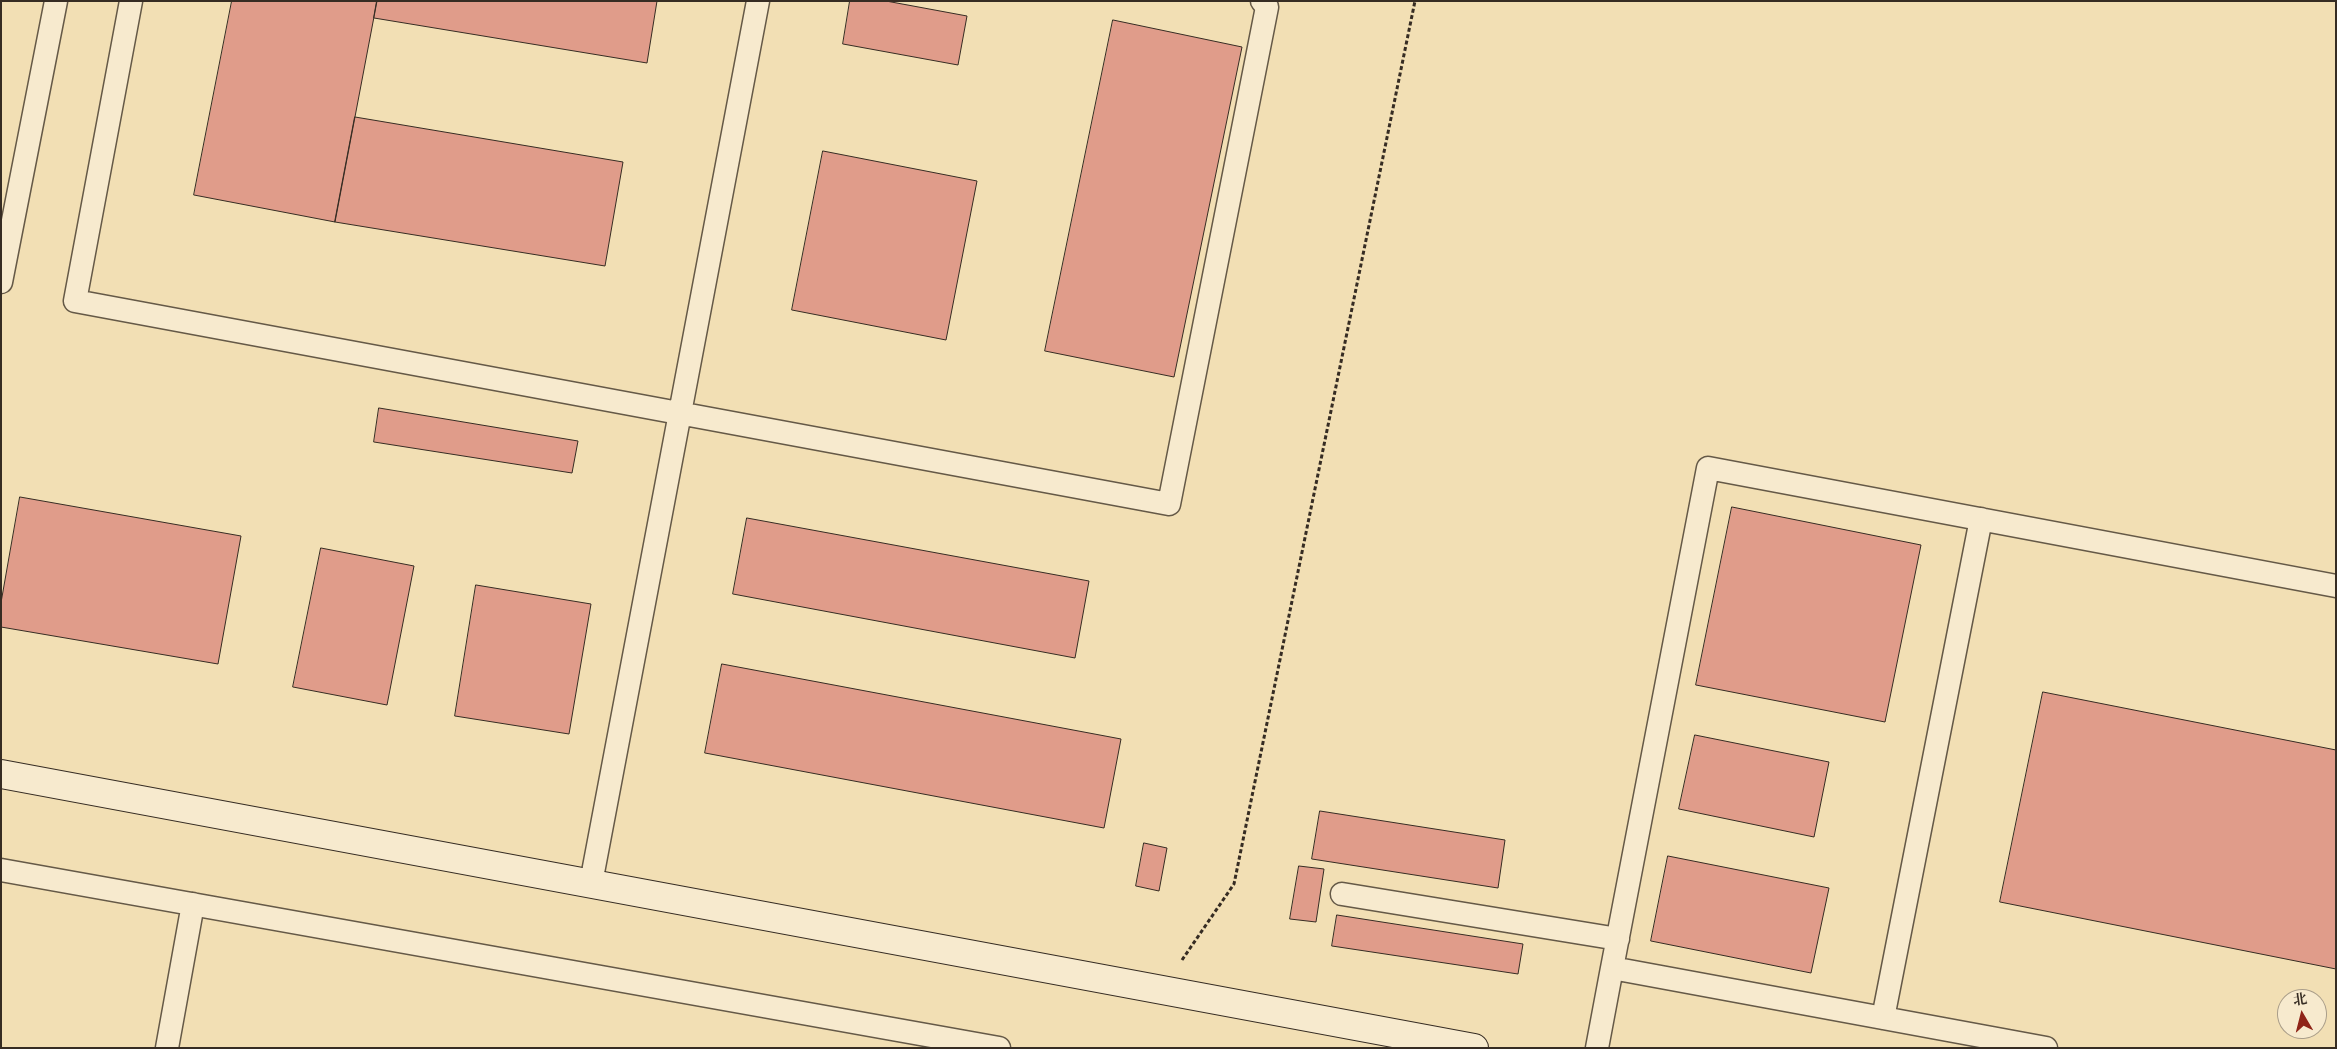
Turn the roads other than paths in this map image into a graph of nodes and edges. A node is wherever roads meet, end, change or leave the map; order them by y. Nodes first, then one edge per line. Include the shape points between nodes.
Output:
1 (56, 1) edge
2 (131, 1) edge
3 (758, 1) edge
4 (1262, 1) edge
5 (1, 282) edge
6 (680, 414) junction
7 (1981, 519) junction
8 (2336, 586) edge
9 (1, 774) edge
10 (1, 870) edge
11 (591, 883) junction
12 (1342, 894) dead end
13 (193, 904) junction
14 (1618, 939) junction
15 (1612, 968) junction
16 (1883, 1018) junction
17 (167, 1048) edge
18 (998, 1048) edge
19 (1474, 1048) edge
20 (1597, 1048) edge
21 (2046, 1048) edge

1 - 5 lane
2 - 6 lane via 75,301
3 - 6 lane
4 - 6 lane via 1267,8 1169,504
6 - 11 lane
7 - 8 lane
7 - 14 lane via 1708,468
7 - 16 lane
9 - 11 street
10 - 13 lane
11 - 19 street
12 - 14 lane
13 - 17 lane
13 - 18 lane
14 - 15 lane
15 - 16 lane
15 - 20 lane
16 - 21 lane

